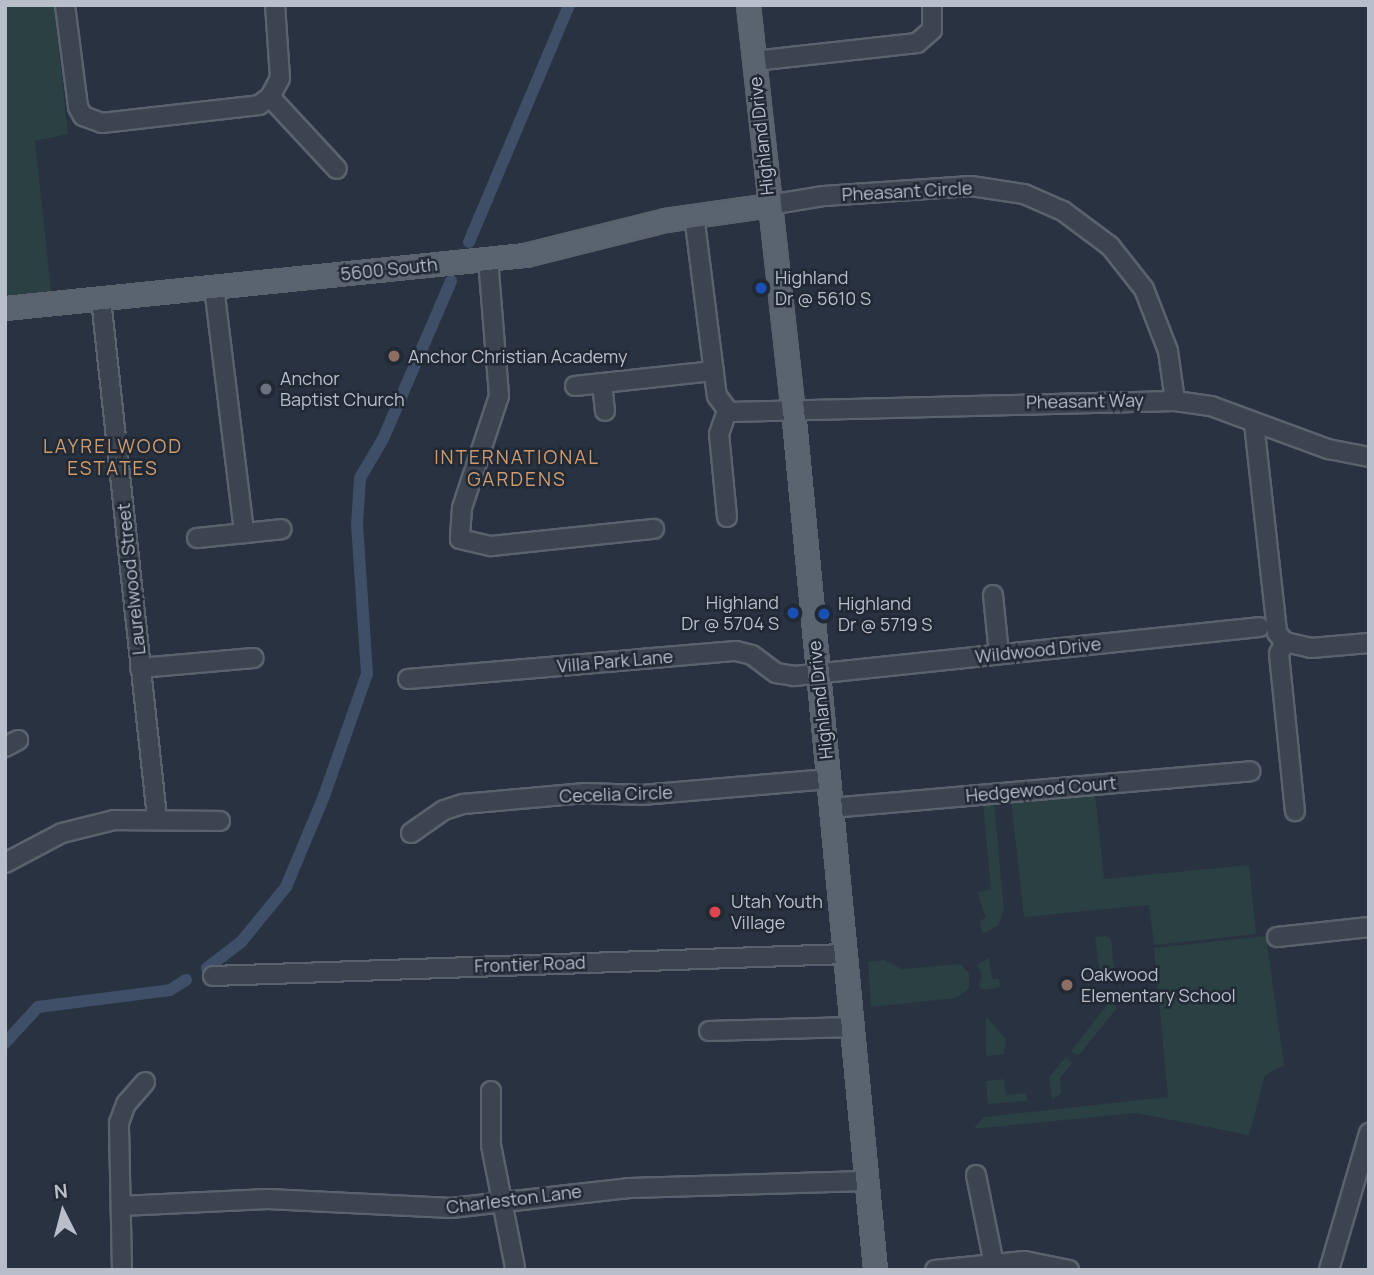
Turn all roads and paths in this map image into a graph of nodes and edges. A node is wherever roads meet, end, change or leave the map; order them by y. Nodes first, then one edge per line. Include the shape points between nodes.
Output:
1 (65, 5) edge
2 (275, 5) edge
3 (748, 5) edge
4 (932, 5) edge
5 (754, 61) junction
6 (270, 97) junction
7 (337, 169) dead end
8 (769, 205) junction
9 (694, 215) junction
10 (488, 259) junction
11 (214, 287) junction
12 (101, 299) junction
13 (5, 308) edge
14 (714, 371) junction
15 (602, 383) junction
16 (575, 386) dead end
17 (1175, 401) junction
18 (793, 410) junction
19 (605, 411) dead end
20 (727, 411) junction
21 (1254, 423) junction
22 (1369, 457) edge
23 (727, 517) dead end
24 (282, 528) dead end
25 (654, 529) dead end
26 (244, 533) junction
27 (197, 538) dead end
28 (993, 596) dead end
29 (1259, 627) dead end
30 (1285, 642) junction
31 (1369, 643) edge
32 (999, 654) junction
33 (254, 658) dead end
34 (140, 668) junction
35 (816, 673) junction
36 (408, 680) dead end
37 (1250, 771) dead end
38 (828, 779) junction
39 (831, 808) junction
40 (1295, 811) dead end
41 (156, 817) junction
42 (220, 821) dead end
43 (411, 833) dead end
44 (5, 863) edge
45 (1369, 927) edge
46 (1277, 937) dead end
47 (846, 954) junction
48 (213, 976) dead end
49 (852, 1027) junction
50 (709, 1031) dead end
51 (145, 1082) dead end
52 (491, 1091) dead end
53 (1369, 1133) edge
54 (976, 1175) dead end
55 (865, 1181) junction
56 (501, 1202) junction
57 (121, 1206) junction
58 (994, 1264) junction
59 (515, 1267) dead end
60 (122, 1270) edge
61 (875, 1270) edge
62 (935, 1270) edge
63 (1069, 1270) edge
64 (1329, 1270) edge

1 - 6 street via 74,92 83,116 92,121 247,109
2 - 6 street via 281,68
3 - 5 main road, Highland Drive
4 - 5 street via 932,30 917,43
5 - 8 main road, Highland Drive
6 - 7 street
8 - 9 main road, 5600 South
8 - 17 street, Pheasant Circle via 824,196 971,186 1024,194 1063,211 1110,246 1144,289 1168,351
8 - 18 main road, Highland Drive
9 - 10 main road, 5600 South via 558,250
9 - 14 street
10 - 11 main road, 5600 South
10 - 25 street via 499,396 462,508 460,539 491,546
11 - 12 main road, 5600 South
11 - 26 street
12 - 13 main road, 5600 South
12 - 34 street, Laurelwood Street
14 - 15 street
14 - 20 street via 718,399
15 - 16 street
15 - 19 street
17 - 18 street, Pheasant Way
17 - 21 street, Pheasant Way via 1211,407
18 - 20 street, Pheasant Way
18 - 35 main road, Highland Drive
20 - 23 street via 719,434
21 - 22 street, Pheasant Way via 1328,449
21 - 30 street via 1273,624
24 - 26 street
26 - 27 street
28 - 32 street
29 - 32 street, Wildwood Drive
30 - 31 street via 1311,648
30 - 40 street via 1279,654
32 - 35 street, Wildwood Drive
33 - 34 street
34 - 41 street, Laurelwood Street
35 - 36 street, Villa Park Lane via 781,675 752,655 736,651
35 - 38 main road, Highland Drive
37 - 39 street, Hedgewood Court
38 - 39 main road, Highland Drive
38 - 43 street, Cecelia Circle via 463,804 444,810
39 - 47 main road, Highland Drive
41 - 42 street
41 - 44 street via 84,826 39,842
45 - 46 street
47 - 48 street, Frontier Road
47 - 49 main road, Highland Drive
49 - 50 street
49 - 55 main road, Highland Drive
51 - 57 street via 129,1098 119,1123
52 - 56 street via 490,1133
53 - 64 street
54 - 58 street
55 - 56 street, Charleston Lane via 630,1188
55 - 61 main road, Highland Drive
56 - 57 street, Charleston Lane via 435,1209 268,1199
56 - 59 street
57 - 60 street
58 - 62 street
58 - 63 street via 1034,1262

